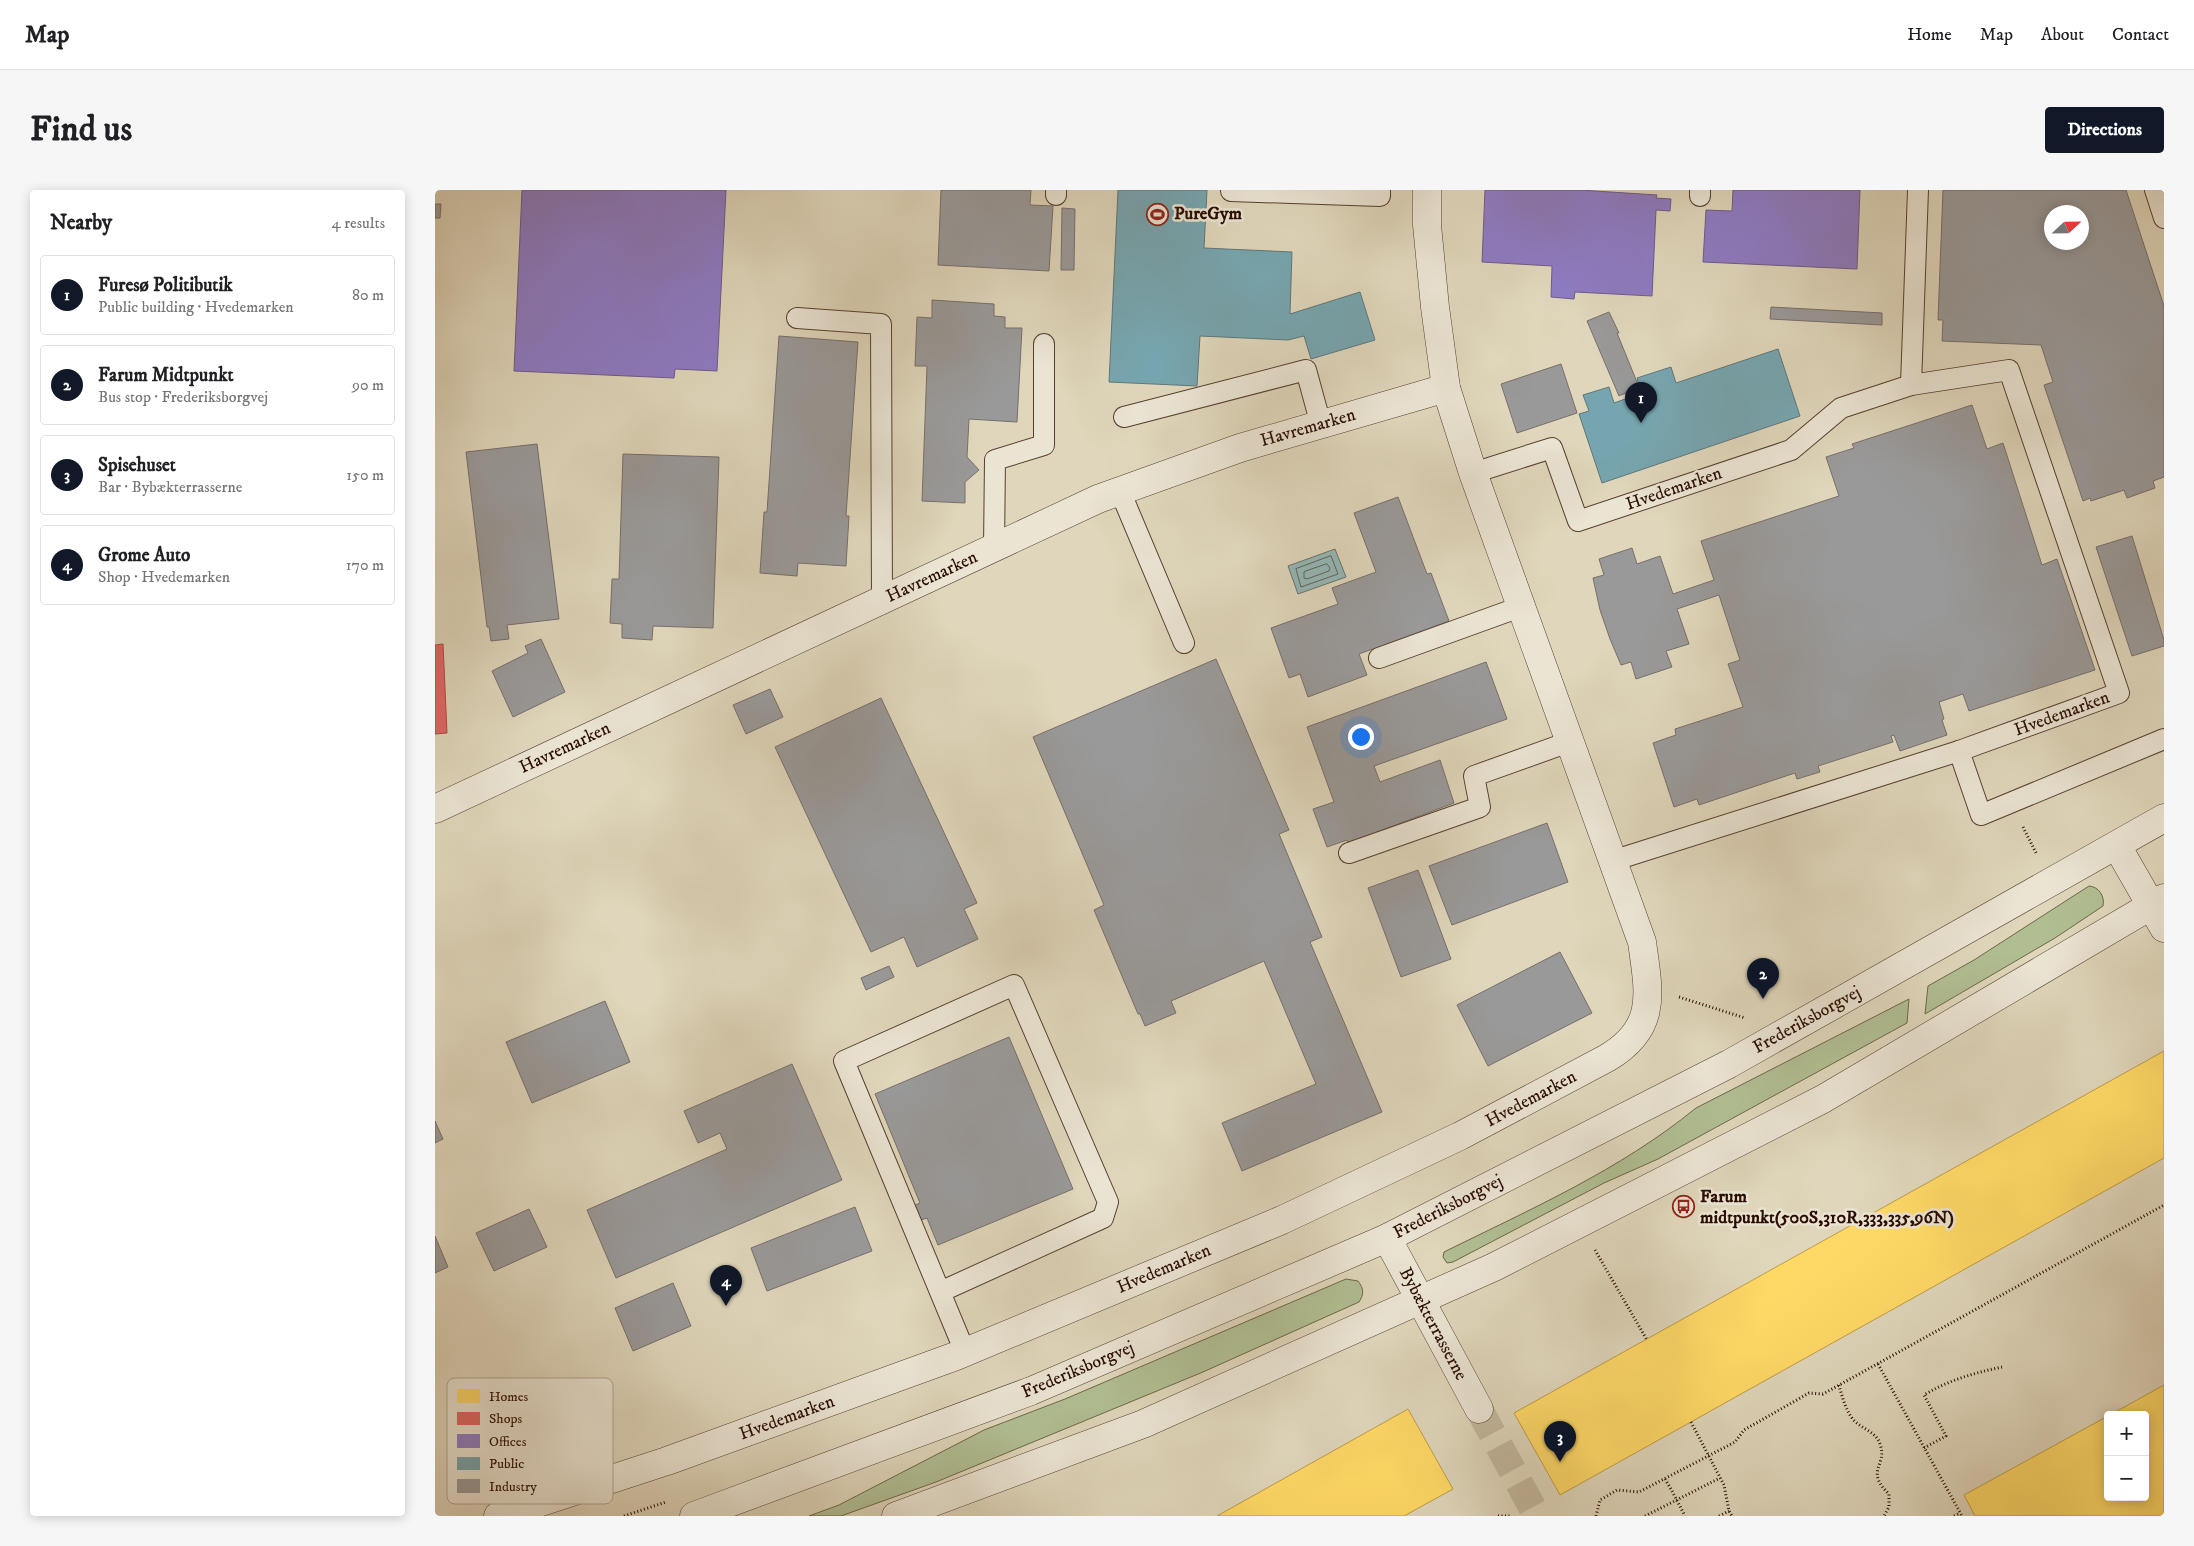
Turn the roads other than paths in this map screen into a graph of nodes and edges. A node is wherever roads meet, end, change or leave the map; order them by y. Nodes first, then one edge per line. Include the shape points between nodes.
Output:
1 (1380, 190) edge
2 (1427, 190) edge
3 (1918, 190) edge
4 (2155, 190) edge
5 (1231, 191) edge
6 (2164, 218) edge
7 (797, 318) dead end
8 (1044, 344) dead end
9 (1911, 385) junction
10 (1446, 388) junction
11 (1125, 417) dead end
12 (1321, 424) junction
13 (1473, 474) junction
14 (1120, 491) junction
15 (994, 548) junction
16 (882, 600) junction
17 (1520, 607) junction
18 (1184, 642) dead end
19 (1379, 658) dead end
20 (2164, 739) edge
21 (1569, 742) junction
22 (1959, 752) junction
23 (435, 809) edge
24 (2164, 818) edge
25 (2117, 846) junction
26 (1349, 853) dead end
27 (1613, 861) junction
28 (2160, 911) edge
29 (1387, 1238) junction
30 (940, 1292) junction
31 (1419, 1300) junction
32 (965, 1352) junction
33 (1479, 1409) tunnel mouth
34 (613, 1479) edge
35 (535, 1504) edge
36 (498, 1516) edge
37 (694, 1516) edge
38 (896, 1516) edge

1 - 5 lane via 1380,196
2 - 10 street, Hvedemarken via 1431,270
3 - 9 lane
4 - 6 lane
7 - 16 lane via 881,324
8 - 15 lane via 1044,445 995,460
9 - 13 lane, Hvedemarken via 1841,408 1791,450 1578,521 1552,448
9 - 22 lane, Hvedemarken via 2009,370 2119,694
10 - 12 street, Havremarken
10 - 13 street, Hvedemarken
11 - 12 lane via 1306,370
12 - 14 street, Havremarken via 1240,448
13 - 17 street, Hvedemarken
14 - 15 street, Havremarken
14 - 18 lane
15 - 16 street, Havremarken
16 - 23 street, Havremarken
17 - 19 lane
17 - 21 street, Hvedemarken
20 - 22 lane via 1981,814
21 - 26 lane via 1474,776 1480,806
21 - 27 street, Hvedemarken
22 - 27 lane, Hvedemarken
24 - 25 street, Frederiksborgvej
25 - 28 street
25 - 29 street, Frederiksborgvej via 1729,1064
27 - 32 street, Hvedemarken via 1641,942 1649,987 1647,1008 1637,1033 1625,1048 1460,1136 1282,1220
28 - 31 street via 1823,1099 1494,1267
29 - 31 street, Bybækterrasserne
29 - 37 street, Frederiksborgvej via 1031,1391
30 - 30 lane via 844,1061 1014,985 1107,1202 1103,1218
30 - 32 lane
31 - 33 street, Bybækterrasserne
31 - 38 street via 1143,1424
32 - 34 street, Hvedemarken
35 - 36 street, Hvedemarken

